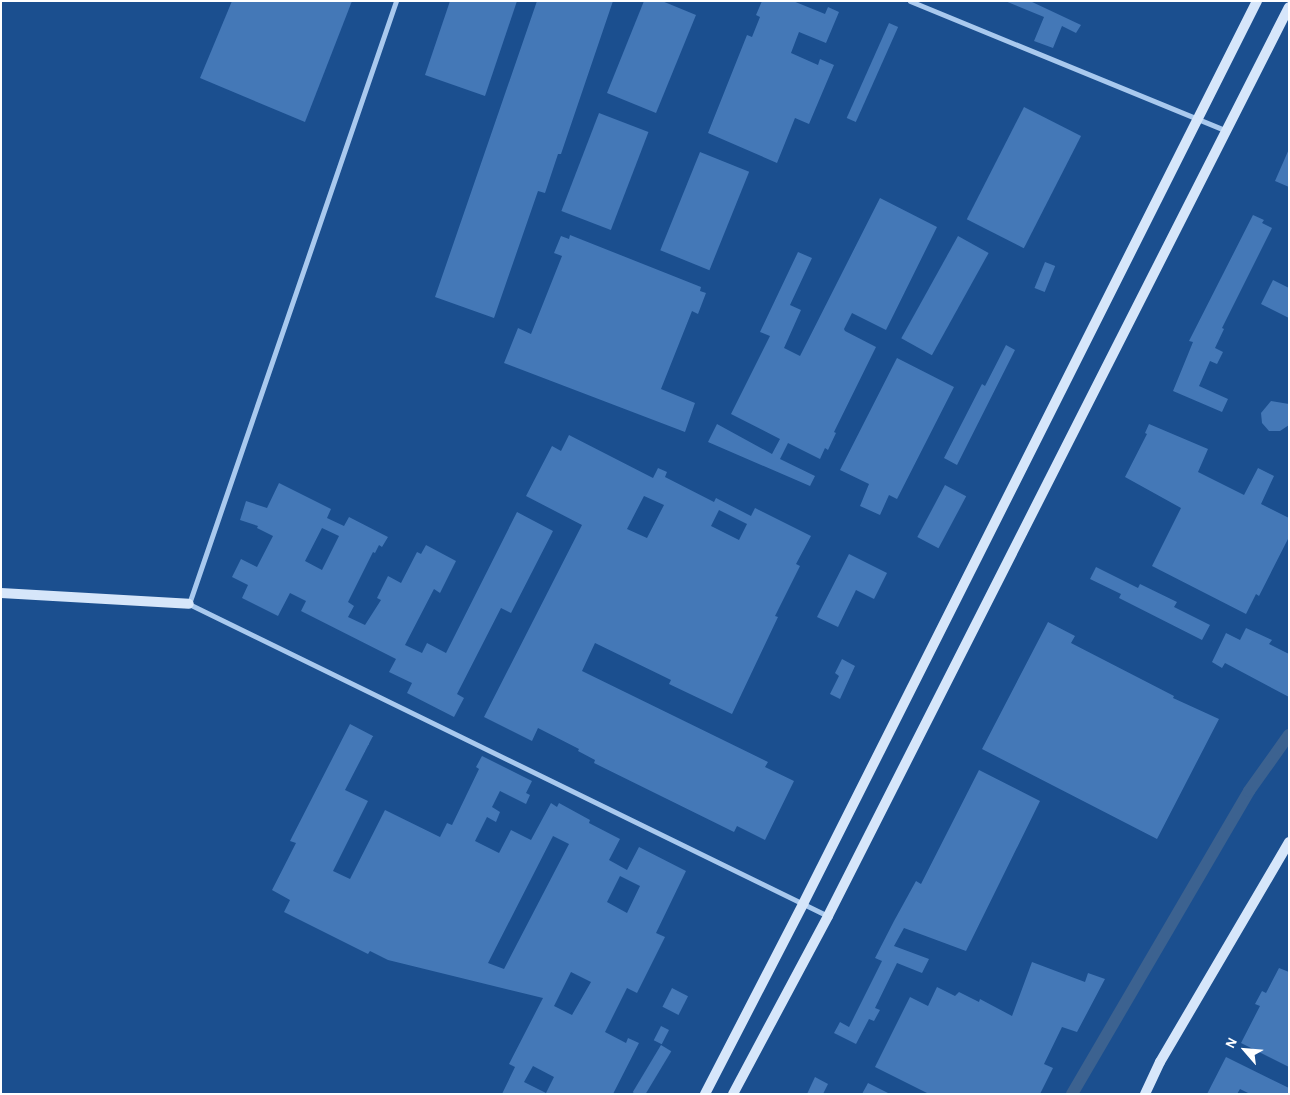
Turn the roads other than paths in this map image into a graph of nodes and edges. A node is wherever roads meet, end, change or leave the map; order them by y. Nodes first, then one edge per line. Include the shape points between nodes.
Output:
1 (396, 1) edge
2 (910, 1) edge
3 (1257, 1) edge
4 (1289, 7) edge
5 (1197, 119) junction
6 (1228, 131) junction
7 (1, 593) edge
8 (189, 604) junction
9 (1289, 842) edge
10 (803, 904) junction
11 (828, 916) junction
12 (705, 1094) edge
13 (733, 1094) edge
14 (1145, 1094) edge

1 - 8 street
2 - 5 street
3 - 5 street
4 - 6 street
5 - 6 street
5 - 10 street
6 - 11 street
7 - 8 street
8 - 10 street
9 - 14 street via 1160,1062
10 - 11 street
10 - 12 street
11 - 13 street

